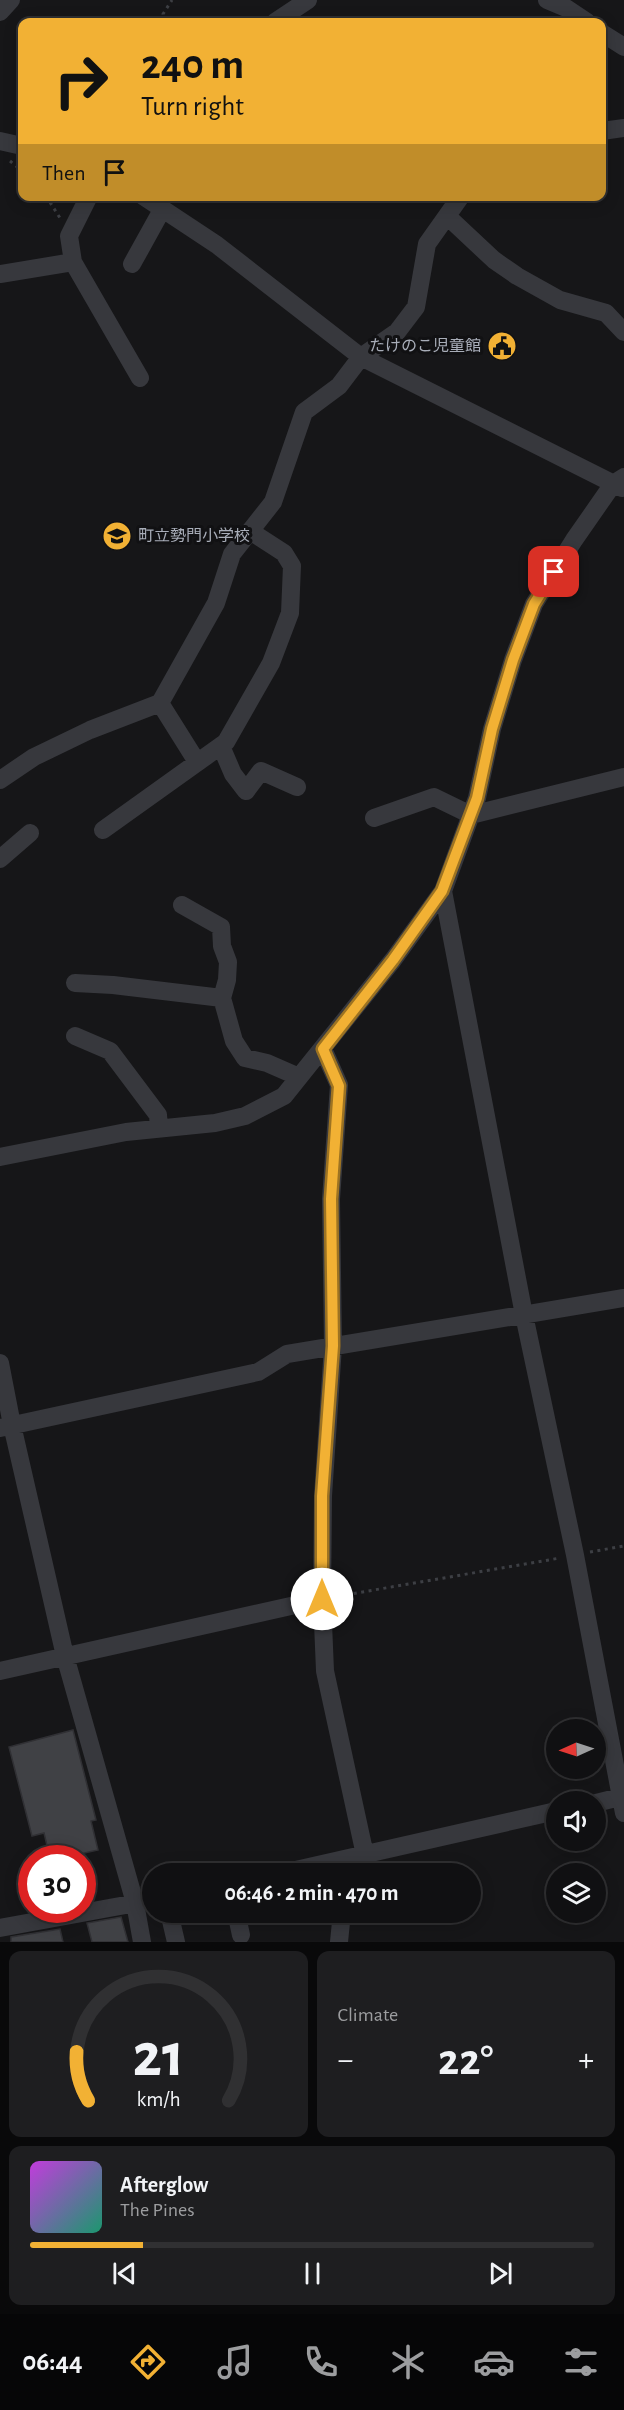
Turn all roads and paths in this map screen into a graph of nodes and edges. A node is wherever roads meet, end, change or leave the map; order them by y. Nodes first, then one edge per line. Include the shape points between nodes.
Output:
1 (11, 0) edge
2 (172, 0) edge
3 (308, 0) edge
4 (547, 0) edge
5 (0, 12) edge
6 (164, 18) edge
7 (281, 18) edge
8 (581, 18) edge
9 (606, 36) edge
10 (624, 47) edge
11 (624, 128) edge
12 (606, 130) edge
13 (0, 141) edge
14 (18, 145) edge
15 (49, 201) edge
16 (86, 201) edge
17 (458, 201) edge
18 (168, 205) edge
19 (447, 216) junction
20 (69, 236) junction
21 (73, 262) junction
22 (132, 264) dead end
23 (0, 274) edge
24 (624, 332) edge
25 (361, 357) junction
26 (140, 378) dead end
27 (620, 483) edge
28 (250, 531) junction
29 (160, 703) junction
30 (221, 746) junction
31 (197, 762) junction
32 (624, 777) edge
33 (0, 780) edge
34 (297, 787) dead end
35 (471, 815) junction
36 (374, 818) dead end
37 (103, 830) dead end
38 (30, 833) dead end
39 (0, 859) edge
40 (442, 891) junction
41 (182, 905) dead end
42 (75, 983) dead end
43 (222, 998) junction
44 (75, 1036) dead end
45 (323, 1049) junction
46 (299, 1077) junction
47 (159, 1128) junction
48 (0, 1157) edge
49 (624, 1298) edge
50 (524, 1315) junction
51 (333, 1346) junction
52 (0, 1363) edge
53 (6, 1427) edge
54 (624, 1546) edge
55 (575, 1555) junction
56 (322, 1599) junction
57 (65, 1656) junction
58 (0, 1671) edge
59 (623, 1802) edge
60 (606, 1803) edge
61 (546, 1814) edge
62 (365, 1855) junction
63 (351, 1863) edge
64 (142, 1895) edge
65 (142, 1901) edge
66 (143, 1923) edge
67 (172, 1923) edge
68 (238, 1923) edge
69 (341, 1923) edge
70 (0, 1928) edge
71 (240, 1935) dead end
72 (142, 1942) edge
73 (176, 1942) edge
74 (339, 1942) edge

1 - 5 street
2 - 6 path
3 - 7 street
4 - 8 street
9 - 10 street
11 - 12 street
13 - 14 street
15 - 20 path
16 - 20 street
17 - 19 street
18 - 22 street
18 - 25 street
19 - 24 street via 517,276 560,300 606,313
19 - 25 street via 427,244 416,308 397,332
20 - 21 street
21 - 23 street
21 - 26 street
25 - 27 street
25 - 28 street via 339,386 304,412 273,502
27 - 35 street via 534,604 492,729
28 - 29 street via 232,554 216,603
28 - 30 street via 284,553 292,566 290,613 271,663
29 - 31 street
29 - 33 street via 81,734 34,757
30 - 31 street
30 - 34 street via 232,774 246,791 261,771
31 - 37 street
32 - 35 street
35 - 36 street via 434,797
35 - 40 street
38 - 39 street
40 - 45 street
40 - 50 street
41 - 43 street via 221,927 228,962
42 - 43 street
43 - 46 street via 234,1041 245,1058
44 - 47 street via 110,1051 158,1115
45 - 46 street
45 - 51 street via 339,1086 331,1199
46 - 47 street via 284,1096 245,1116
47 - 48 street
49 - 50 street
50 - 51 street
50 - 55 street
51 - 53 street via 287,1354 258,1372
51 - 56 street via 322,1496
52 - 53 street
53 - 57 street
54 - 55 path
55 - 56 path
55 - 59 street
56 - 57 street
56 - 62 street via 325,1671
57 - 58 street
57 - 64 street
59 - 60 street
61 - 62 street
62 - 63 street
65 - 70 street
66 - 72 street
67 - 73 street
68 - 71 street
69 - 74 street

